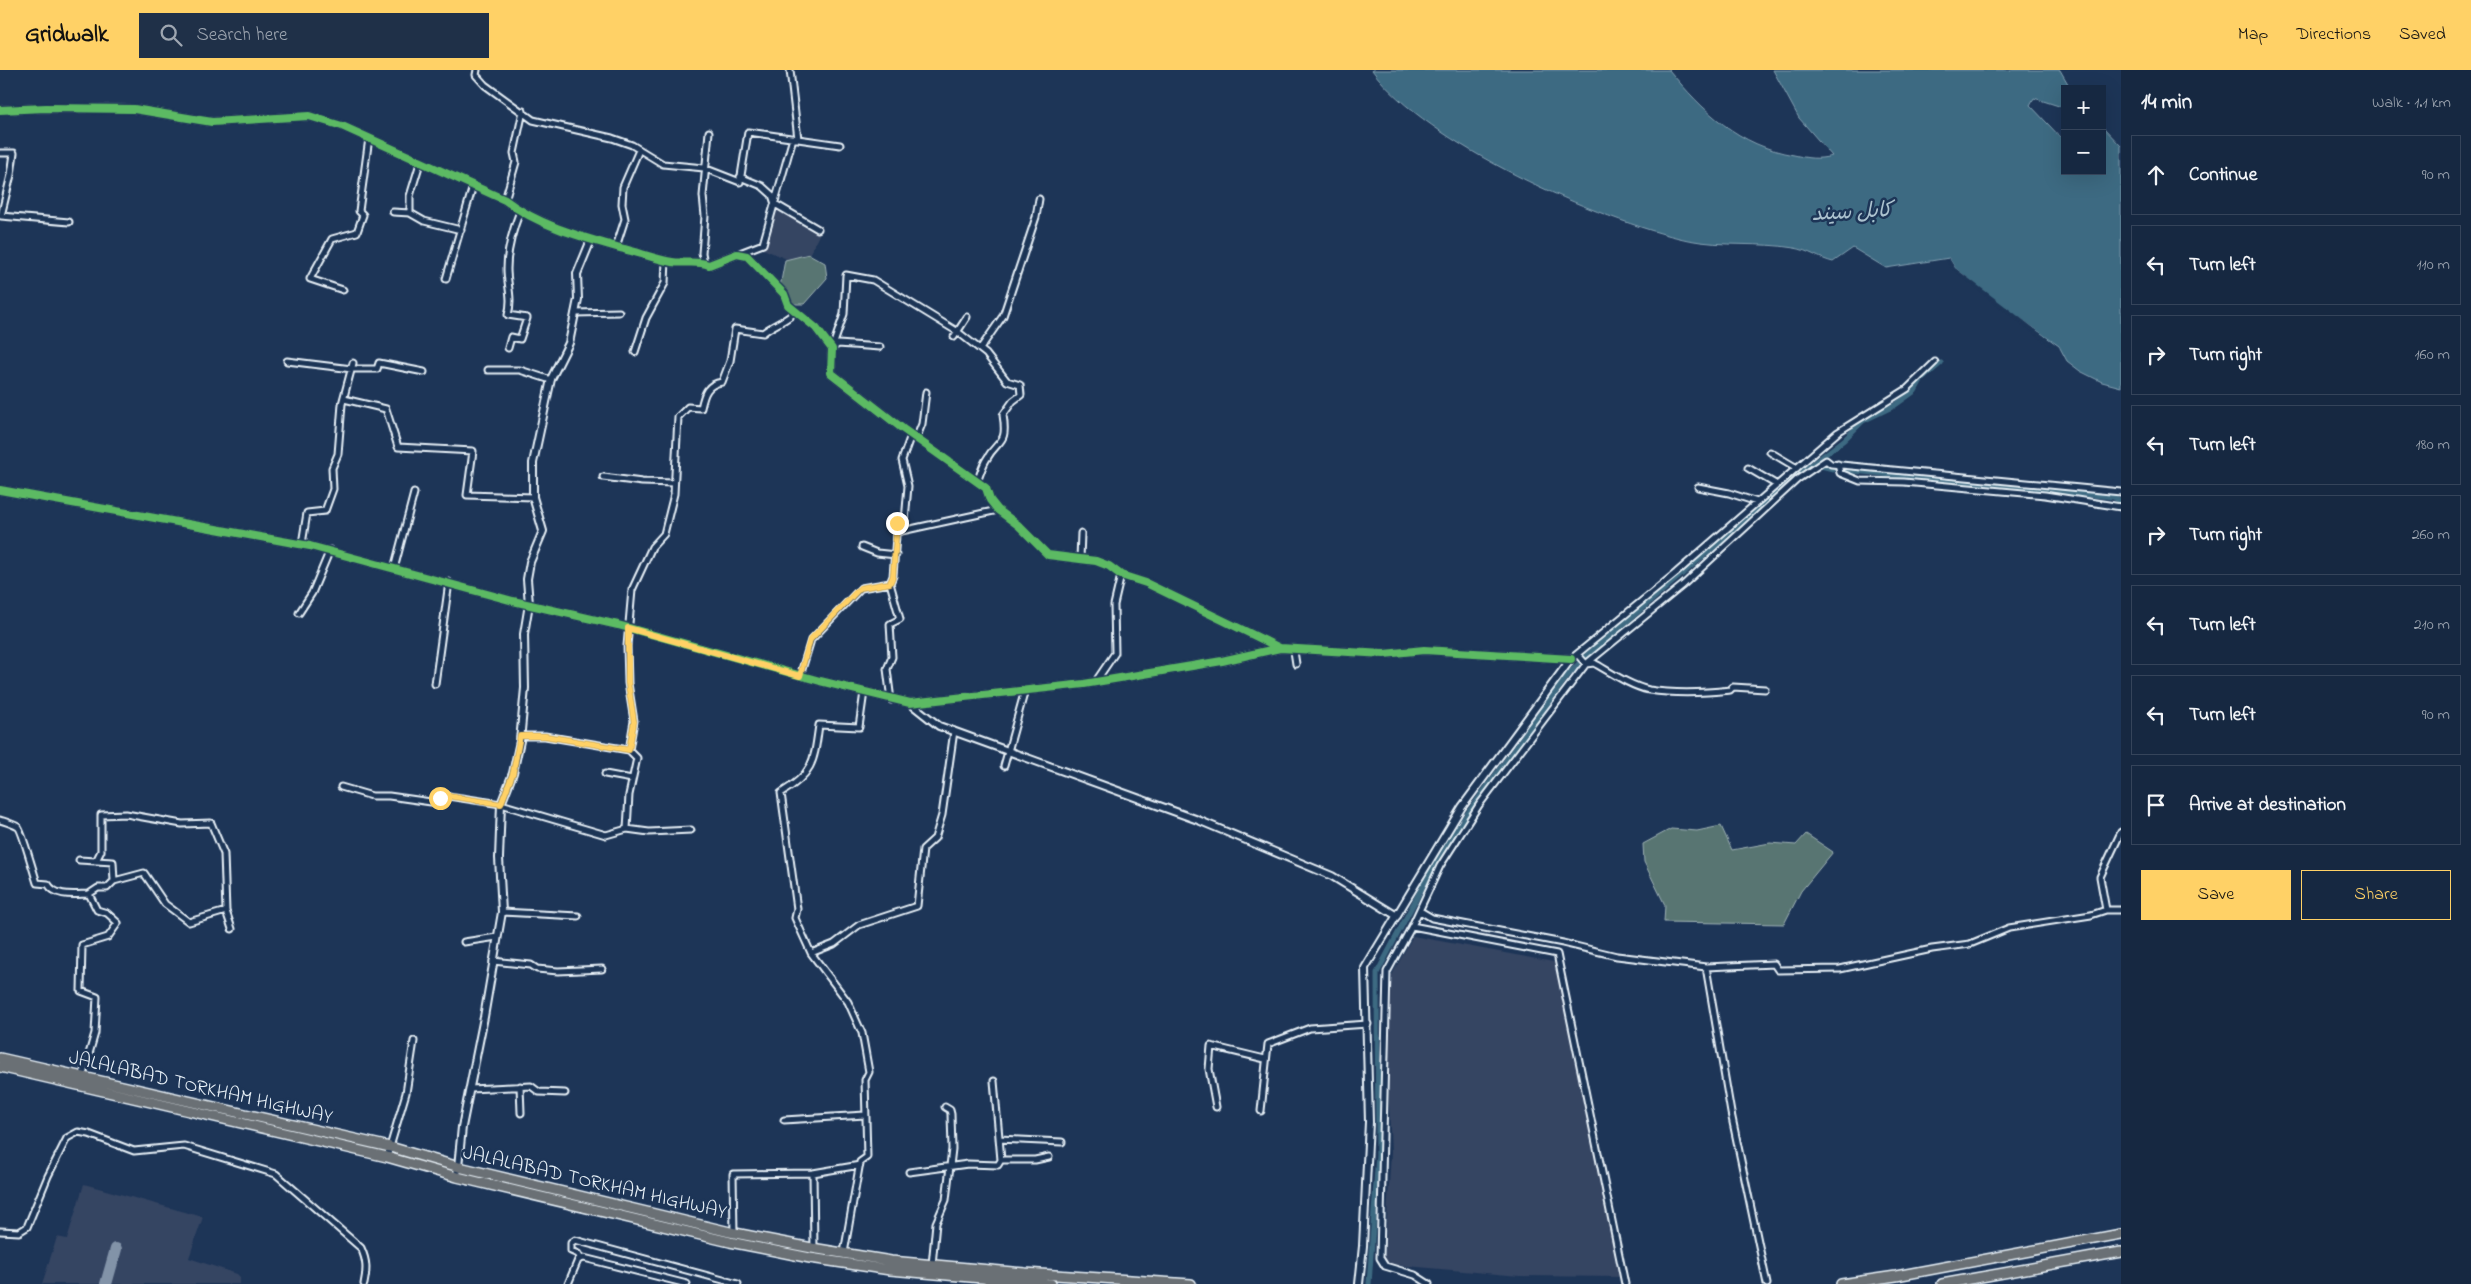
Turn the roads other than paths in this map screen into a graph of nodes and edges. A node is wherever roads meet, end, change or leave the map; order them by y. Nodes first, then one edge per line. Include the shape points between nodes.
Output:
1 (477, 70) edge
2 (790, 70) edge
3 (0, 110) edge
4 (523, 111) junction
5 (709, 132) dead end
6 (369, 138) junction
7 (795, 139) junction
8 (840, 145) dead end
9 (639, 150) junction
10 (0, 153) edge
11 (420, 163) junction
12 (704, 168) junction
13 (740, 177) junction
14 (473, 186) junction
15 (1039, 199) dead end
16 (505, 200) junction
17 (775, 204) junction
18 (520, 211) junction
19 (393, 212) dead end
20 (410, 213) junction
21 (69, 222) dead end
22 (818, 229) dead end
23 (461, 230) junction
24 (591, 240) junction
25 (616, 247) junction
26 (736, 254) junction
27 (666, 260) junction
28 (704, 263) junction
29 (446, 279) dead end
30 (343, 290) dead end
31 (619, 312) dead end
32 (796, 312) junction
33 (575, 313) junction
34 (967, 317) dead end
35 (958, 332) junction
36 (954, 337) dead end
37 (880, 347) dead end
38 (508, 348) dead end
39 (832, 349) junction
40 (980, 349) junction
41 (635, 352) dead end
42 (287, 361) dead end
43 (1936, 362) dead end
44 (352, 366) junction
45 (488, 370) dead end
46 (424, 372) dead end
47 (552, 380) junction
48 (926, 392) dead end
49 (344, 400) junction
50 (914, 437) junction
51 (1770, 452) dead end
52 (1838, 464) junction
53 (1748, 468) dead end
54 (1797, 468) junction
55 (603, 477) dead end
56 (977, 482) junction
57 (674, 483) junction
58 (1776, 485) junction
59 (1698, 487) dead end
60 (0, 490) edge
61 (2121, 492) edge
62 (414, 493) dead end
63 (534, 497) junction
64 (1757, 502) junction
65 (2121, 507) edge
66 (998, 510) junction
67 (897, 532) junction
68 (1081, 533) dead end
69 (302, 544) junction
70 (862, 547) dead end
71 (330, 550) junction
72 (896, 555) junction
73 (1080, 559) junction
74 (394, 568) junction
75 (1121, 575) junction
76 (449, 582) junction
77 (890, 583) junction
78 (529, 604) junction
79 (299, 613) dead end
80 (628, 628) junction
81 (1280, 648) junction
82 (1294, 651) junction
83 (1577, 654) junction
84 (1571, 659) junction
85 (1296, 664) dead end
86 (1586, 664) junction
87 (800, 676) junction
88 (1096, 681) junction
89 (435, 684) dead end
90 (1765, 689) dead end
91 (1026, 690) junction
92 (864, 692) junction
93 (891, 700) junction
94 (910, 703) junction
95 (954, 731) junction
96 (520, 736) junction
97 (629, 750) junction
98 (1009, 751) junction
99 (1004, 766) dead end
100 (605, 774) dead end
101 (632, 779) junction
102 (341, 787) dead end
103 (501, 804) junction
104 (0, 820) edge
105 (627, 829) junction
106 (691, 830) dead end
107 (2121, 832) edge
108 (79, 860) dead end
109 (96, 861) junction
110 (114, 881) junction
111 (90, 894) junction
112 (2106, 910) junction
113 (2121, 910) edge
114 (1420, 911) junction
115 (226, 912) junction
116 (502, 912) junction
117 (578, 916) dead end
118 (1398, 916) junction
119 (1412, 926) junction
120 (232, 929) dead end
121 (498, 937) junction
122 (464, 942) dead end
123 (811, 953) junction
124 (493, 961) junction
125 (1706, 967) junction
126 (602, 969) dead end
127 (1368, 1024) junction
128 (414, 1041) dead end
129 (0, 1058) edge
130 (1265, 1059) junction
131 (0, 1067) edge
132 (81, 1081) junction
133 (994, 1081) dead end
134 (520, 1086) junction
135 (470, 1089) junction
136 (565, 1093) dead end
137 (945, 1107) dead end
138 (1216, 1107) dead end
139 (1261, 1111) dead end
140 (521, 1113) dead end
141 (865, 1115) junction
142 (784, 1120) dead end
143 (1000, 1139) junction
144 (1062, 1142) dead end
145 (390, 1147) junction
146 (387, 1157) junction
147 (1050, 1157) dead end
148 (1002, 1160) junction
149 (860, 1166) junction
150 (950, 1166) junction
151 (459, 1167) junction
152 (813, 1172) junction
153 (909, 1172) dead end
154 (457, 1177) junction
155 (0, 1231) edge
156 (734, 1233) junction
157 (2121, 1234) edge
158 (814, 1249) junction
159 (2121, 1252) edge
160 (844, 1253) junction
161 (581, 1258) junction
162 (932, 1264) junction
163 (364, 1284) edge
164 (568, 1284) edge
165 (687, 1284) edge
166 (738, 1284) edge
167 (1050, 1284) edge
168 (1191, 1284) edge
169 (1359, 1284) edge
170 (1430, 1284) edge
171 (1625, 1284) edge
172 (1767, 1284) edge
173 (1841, 1284) edge
174 (1942, 1284) edge

1 - 4 street via 476,75 485,85
2 - 7 street
3 - 6 street via 134,109 212,122 309,116
4 - 9 street via 533,120 612,138
4 - 16 street via 514,153 516,162
5 - 12 street
6 - 11 street
6 - 30 street via 359,211 362,215 357,232 332,239 310,279
7 - 8 street
7 - 13 street via 748,132
7 - 17 street
9 - 12 street via 663,164
9 - 25 street via 623,187 625,219
10 - 21 street via 14,153 1,216
11 - 14 street
11 - 20 street via 410,196
12 - 13 street via 740,182
12 - 28 street
13 - 17 street via 762,186 772,195
14 - 16 street
14 - 23 street
15 - 40 street via 1003,316
16 - 18 street
17 - 22 street
17 - 26 street via 763,244
18 - 24 street
18 - 38 street via 507,268 512,303 508,315 526,318 520,339 511,336
19 - 20 street
20 - 23 street via 424,221
23 - 29 street
24 - 25 street
24 - 33 street via 577,274
25 - 27 street
26 - 28 street via 709,265
26 - 32 street via 746,256 754,263 784,294 788,305
27 - 28 street
27 - 41 street via 665,283 646,318
31 - 33 street
32 - 39 street via 816,328
32 - 57 street via 763,333 735,329 730,361 722,382 713,383 705,392 701,408 688,407 678,417
33 - 47 street via 568,343
34 - 35 street
35 - 36 street
35 - 39 street via 873,280 846,274 844,314
35 - 40 street
37 - 39 street via 838,344
39 - 50 street via 831,373
40 - 56 street via 1007,381 1020,385 1022,395 1013,401 1004,415 1006,430 1002,441 986,459
42 - 44 street
43 - 54 street via 1906,389 1838,432
44 - 46 street via 378,369 379,363
44 - 49 street
45 - 47 street via 520,370
47 - 63 street via 534,463
48 - 50 street via 922,424
49 - 63 street via 386,409 398,447 473,451 467,495
49 - 69 street via 338,454 332,468 333,489 325,510 307,513
50 - 56 street
50 - 67 street via 902,460 908,486 905,521 897,523
51 - 54 street
52 - 61 street
52 - 65 street via 1840,473 1860,481 2045,495
52 - 86 street via 1826,460 1798,479 1683,585
53 - 58 street
54 - 58 street
55 - 57 street
56 - 66 street via 986,488
57 - 80 street via 664,534 652,547 632,590
58 - 64 street
59 - 64 street
60 - 69 street
62 - 74 street
63 - 78 street via 543,531 530,562 527,579
64 - 83 street
66 - 67 street
66 - 73 street via 1048,554
67 - 72 street
68 - 73 street
69 - 71 street
70 - 72 street
71 - 74 street
71 - 79 street via 312,593
72 - 77 street
73 - 75 street via 1109,566
74 - 76 street
75 - 81 street via 1146,583
75 - 88 street via 1114,605 1115,653
76 - 78 street
76 - 89 street
77 - 87 street via 860,588 810,640
77 - 93 street via 900,619 890,624 892,657 887,669
78 - 80 street
78 - 96 street via 524,634 525,688
80 - 87 street
80 - 97 street via 628,683 634,722
81 - 82 street
81 - 88 street via 1222,662
82 - 84 street via 1384,654 1424,650
82 - 85 street
83 - 84 street
83 - 86 street
84 - 118 street via 1462,807
86 - 90 street via 1594,663 1648,690 1715,692 1733,687
86 - 114 street via 1479,805 1440,866
87 - 92 street
88 - 91 street
91 - 94 street
91 - 98 street
92 - 93 street
92 - 123 street via 859,727 819,725 813,763 798,782 780,793 797,908 795,918
93 - 94 street
94 - 95 street via 939,726
95 - 98 street
95 - 123 street via 942,815 935,838 923,849 917,906 859,925 834,944
96 - 97 street via 545,736
96 - 103 street via 513,773
97 - 101 street via 637,758
98 - 99 street
98 - 118 street via 1198,820 1332,876
100 - 101 street
101 - 105 street
102 - 103 street via 372,796 431,802 448,796
103 - 105 street via 606,835
103 - 116 street
104 - 111 street via 20,828 25,836 25,849 37,883 48,884 52,890 62,894
105 - 106 street via 649,832
107 - 112 street via 2100,878
108 - 109 street
109 - 110 street via 112,862
109 - 115 street via 101,851 101,815 126,814 182,824 211,823 224,854
110 - 111 street via 107,888 98,888
110 - 115 street via 144,873 165,904 189,922
111 - 132 street via 97,910 107,913 118,923 108,937 82,945 81,992 97,997 95,1033
112 - 113 street
112 - 125 street via 2009,928 1970,944 1840,969 1778,970 1774,964
114 - 119 street
114 - 125 street via 1432,918 1617,956
115 - 120 street
116 - 117 street
116 - 121 street
118 - 127 street via 1365,968
119 - 170 street via 1387,972 1380,1258 1385,1266 1415,1275
119 - 171 street via 1557,954
121 - 122 street
121 - 124 street
123 - 141 street via 848,1002 862,1034 869,1072 865,1080
124 - 126 street via 558,971
124 - 135 street
125 - 172 street via 1731,1113
127 - 130 street via 1310,1028 1268,1044
127 - 169 street via 1369,1122
128 - 145 street via 406,1093
129 - 132 highway, JALALABAD TORKHAM HIGHWAY
130 - 138 street via 1211,1046 1208,1068
130 - 139 street
131 - 132 highway
132 - 145 highway, JALALABAD TORKHAM HIGHWAY
132 - 146 highway
133 - 143 street
134 - 135 street
134 - 136 street via 531,1086 539,1092
134 - 140 street
135 - 151 street via 462,1127
137 - 150 street via 952,1114
141 - 142 street
141 - 149 street via 867,1157
143 - 144 street
143 - 148 street
145 - 146 street
145 - 151 highway, JALALABAD TORKHAM HIGHWAY
146 - 154 highway
147 - 148 street
148 - 150 street via 998,1165
149 - 152 street
149 - 160 street
150 - 153 street
150 - 162 street via 946,1200 936,1223
151 - 154 street
151 - 156 highway, JALALABAD TORKHAM HIGHWAY
152 - 156 street via 733,1174
152 - 158 street
154 - 167 highway via 810,1258 890,1270
155 - 163 street via 19,1232 27,1227 67,1138 78,1132 134,1151 184,1146 276,1174 361,1248 366,1258
156 - 158 highway, JALALABAD TORKHAM HIGHWAY
157 - 173 highway
158 - 160 highway, JALALABAD TORKHAM HIGHWAY
159 - 174 highway
160 - 162 highway, JALALABAD TORKHAM HIGHWAY
161 - 164 street
161 - 165 street
161 - 166 street via 571,1251 571,1243 576,1240
162 - 168 highway, JALALABAD TORKHAM HIGHWAY

